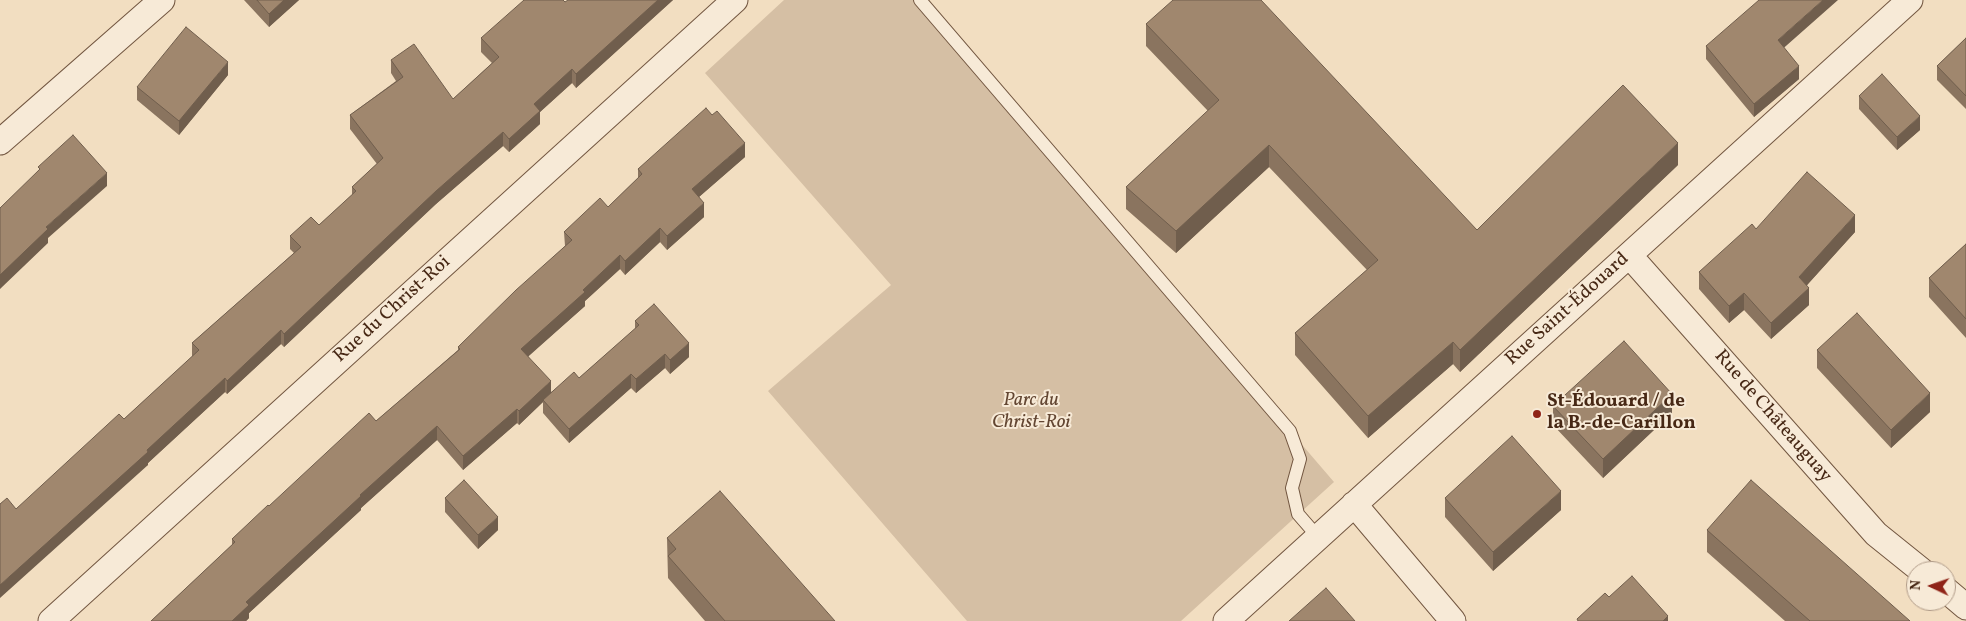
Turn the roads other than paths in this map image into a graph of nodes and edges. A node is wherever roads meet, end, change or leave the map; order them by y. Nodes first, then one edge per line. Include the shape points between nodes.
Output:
1 (162, 0) edge
2 (735, 0) edge
3 (920, 0) edge
4 (1910, 0) edge
5 (0, 142) edge
6 (1629, 255) junction
7 (1354, 504) junction
8 (1318, 537) junction
9 (1910, 561) edge
10 (1956, 598) edge
11 (1966, 606) edge
12 (51, 621) edge
13 (1226, 621) edge
14 (1453, 621) edge

1 - 5 street
2 - 12 street, Rue du Christ-Roi
3 - 8 lane via 1290,430 1300,459 1292,488 1298,514
4 - 6 street, Rue Saint-Édouard
6 - 7 street, Rue Saint-Édouard
6 - 9 street, Rue de Châteauguay via 1876,534
7 - 8 street, Rue Saint-Édouard
7 - 14 street
8 - 13 street, Rue Saint-Édouard
10 - 11 street

